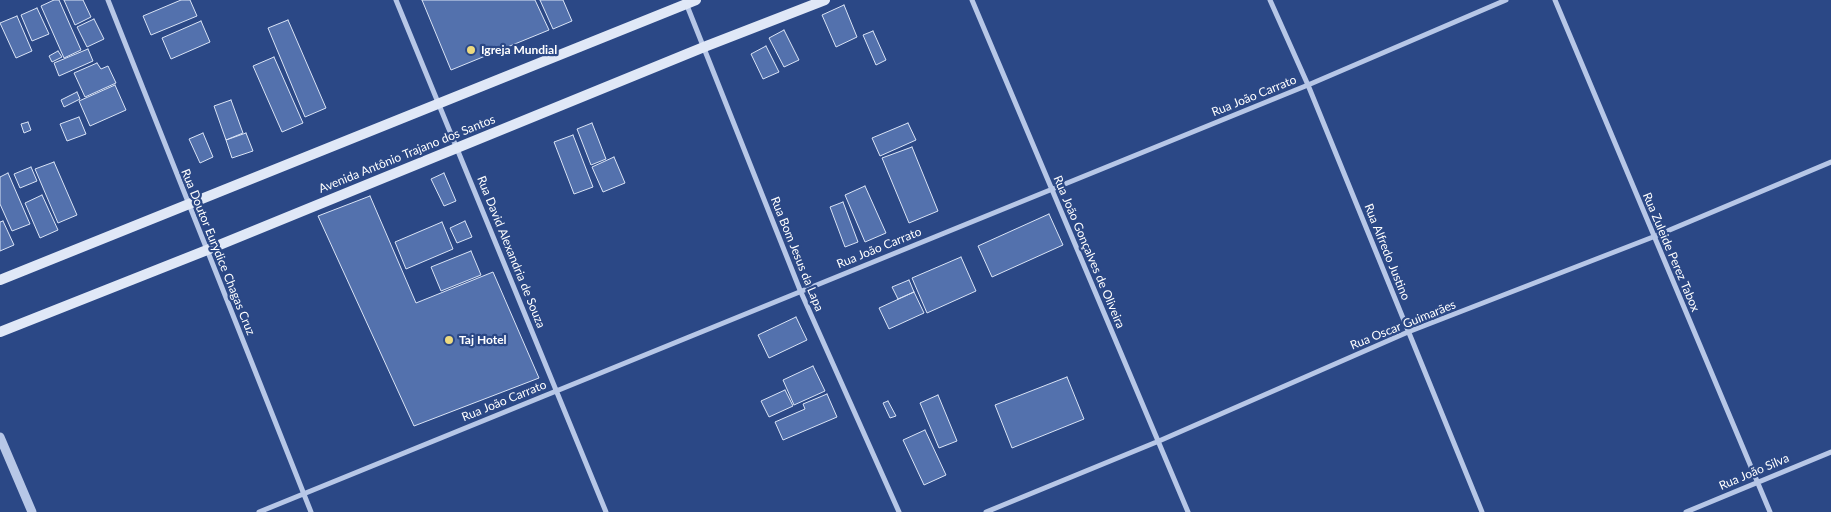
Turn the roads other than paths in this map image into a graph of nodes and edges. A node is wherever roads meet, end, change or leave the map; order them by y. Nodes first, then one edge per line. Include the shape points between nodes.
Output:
1 (108, 0) edge
2 (396, 0) edge
3 (825, 0) edge
4 (972, 0) edge
5 (1270, 0) edge
6 (1506, 0) edge
7 (1555, 0) edge
8 (689, 1) edge
9 (704, 47) junction
10 (1308, 84) junction
11 (439, 103) junction
12 (457, 147) junction
13 (1831, 162) edge
14 (1051, 189) junction
15 (188, 203) junction
16 (1653, 238) junction
17 (206, 250) junction
18 (0, 280) edge
19 (800, 290) junction
20 (0, 332) edge
21 (1408, 332) junction
22 (557, 390) junction
23 (0, 437) edge
24 (1159, 441) junction
25 (1831, 452) edge
26 (1758, 481) junction
27 (304, 494) junction
28 (32, 512) edge
29 (258, 512) edge
30 (311, 512) edge
31 (606, 512) edge
32 (900, 512) edge
33 (986, 512) edge
34 (1188, 512) edge
35 (1482, 512) edge
36 (1686, 512) edge
37 (1770, 512) edge

1 - 15 street, Rua Doutor Eurydice Chagas Cruz
2 - 11 street, Rua David Alexandria de Souza
3 - 9 main road, Avenida Antônio Trajano dos Santos
4 - 14 street, Rua João Gonçalves de Oliveira
5 - 10 street, Rua Alfredo Justino
6 - 10 street, Rua João Carrato
7 - 16 street, Rua Zuleide Perez Tabox
8 - 9 street, Rua Bom Jesus da Lapa
8 - 11 main road
9 - 12 main road, Avenida Antônio Trajano dos Santos
9 - 19 street, Rua Bom Jesus da Lapa
10 - 14 street, Rua João Carrato
10 - 21 street, Rua Alfredo Justino
11 - 12 street, Rua David Alexandria de Souza
11 - 15 main road
12 - 17 main road, Avenida Antônio Trajano dos Santos
12 - 22 street, Rua David Alexandria de Souza
13 - 16 street, Rua Oscar Guimarães
14 - 19 street, Rua João Carrato
14 - 24 street, Rua João Gonçalves de Oliveira
15 - 17 street, Rua Doutor Eurydice Chagas Cruz
15 - 18 main road
16 - 21 street, Rua Oscar Guimarães
16 - 26 street, Rua Zuleide Perez Tabox
17 - 20 main road, Avenida Antônio Trajano dos Santos
17 - 27 street, Rua Doutor Eurydice Chagas Cruz
19 - 22 street, Rua João Carrato
19 - 32 street, Rua Bom Jesus da Lapa
21 - 24 street, Rua Oscar Guimarães
21 - 35 street, Rua Alfredo Justino
22 - 27 street, Rua João Carrato
22 - 31 street, Rua David Alexandria de Souza
23 - 28 street
24 - 33 street, Rua Oscar Guimarães
24 - 34 street, Rua João Gonçalves de Oliveira
25 - 26 street, Rua João Silva
26 - 36 street, Rua João Silva
26 - 37 street, Rua Zuleide Perez Tabox
27 - 29 street, Rua João Carrato
27 - 30 street, Rua Doutor Eurydice Chagas Cruz

